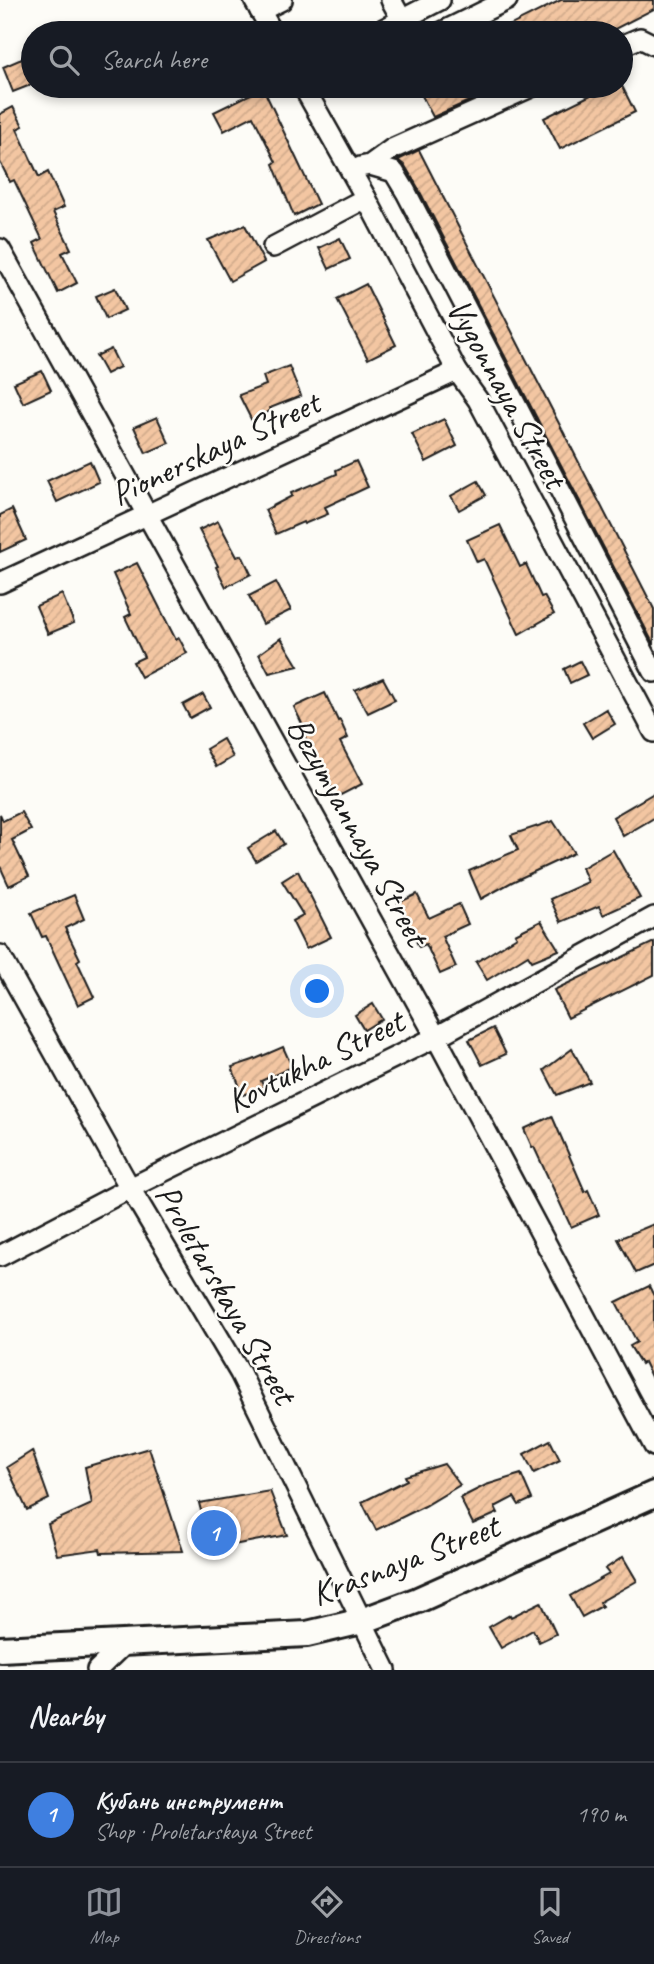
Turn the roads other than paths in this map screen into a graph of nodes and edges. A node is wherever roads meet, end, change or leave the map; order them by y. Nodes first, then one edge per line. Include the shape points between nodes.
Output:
1 (282, 0) edge
2 (391, 0) edge
3 (440, 0) edge
4 (507, 0) edge
5 (257, 5) edge
6 (402, 20) joint
7 (266, 21) edge
8 (464, 21) edge
9 (633, 41) edge
10 (654, 44) edge
11 (310, 98) edge
12 (506, 98) edge
13 (370, 165) junction
14 (349, 170) junction
15 (366, 198) junction
16 (273, 247) dead end
17 (0, 249) edge
18 (457, 371) junction
19 (507, 386) junction
20 (478, 400) junction
21 (147, 515) junction
22 (0, 583) edge
23 (654, 672) edge
24 (654, 732) edge
25 (654, 917) edge
26 (0, 955) edge
27 (436, 1037) junction
28 (130, 1188) junction
29 (0, 1256) edge
30 (654, 1446) edge
31 (654, 1494) edge
32 (362, 1621) junction
33 (125, 1643) junction
34 (0, 1649) edge
35 (97, 1670) edge
36 (386, 1670) edge

1 - 5 street
2 - 6 street
3 - 6 street
4 - 8 street
5 - 7 street
9 - 10 street via 640,38
11 - 14 street, Vygonnaya Street
12 - 13 street via 392,149
13 - 14 street
13 - 19 street via 394,172
14 - 15 street, Vygonnaya Street
15 - 16 street
15 - 18 street, Vygonnaya Street
17 - 21 street, Bezymyannaya Street
18 - 20 street, Vygonnaya Street
18 - 21 street, Pionerskaya Street
19 - 20 street
19 - 23 street
20 - 24 street, Vygonnaya Street
21 - 22 street, Pionerskaya Street
21 - 27 street, Bezymyannaya Street
25 - 27 street, Kovtukha Street
26 - 28 street, Proletarskaya Street
27 - 28 street, Kovtukha Street
27 - 30 street, Bezymyannaya Street
28 - 29 street, Kovtukha Street
28 - 32 street, Proletarskaya Street via 240,1373
31 - 32 main road, Krasnaya Street
32 - 33 main road, Krasnaya Street via 307,1634
32 - 36 street, Proletarskaya Street
33 - 34 main road, Krasnaya Street
33 - 35 street

